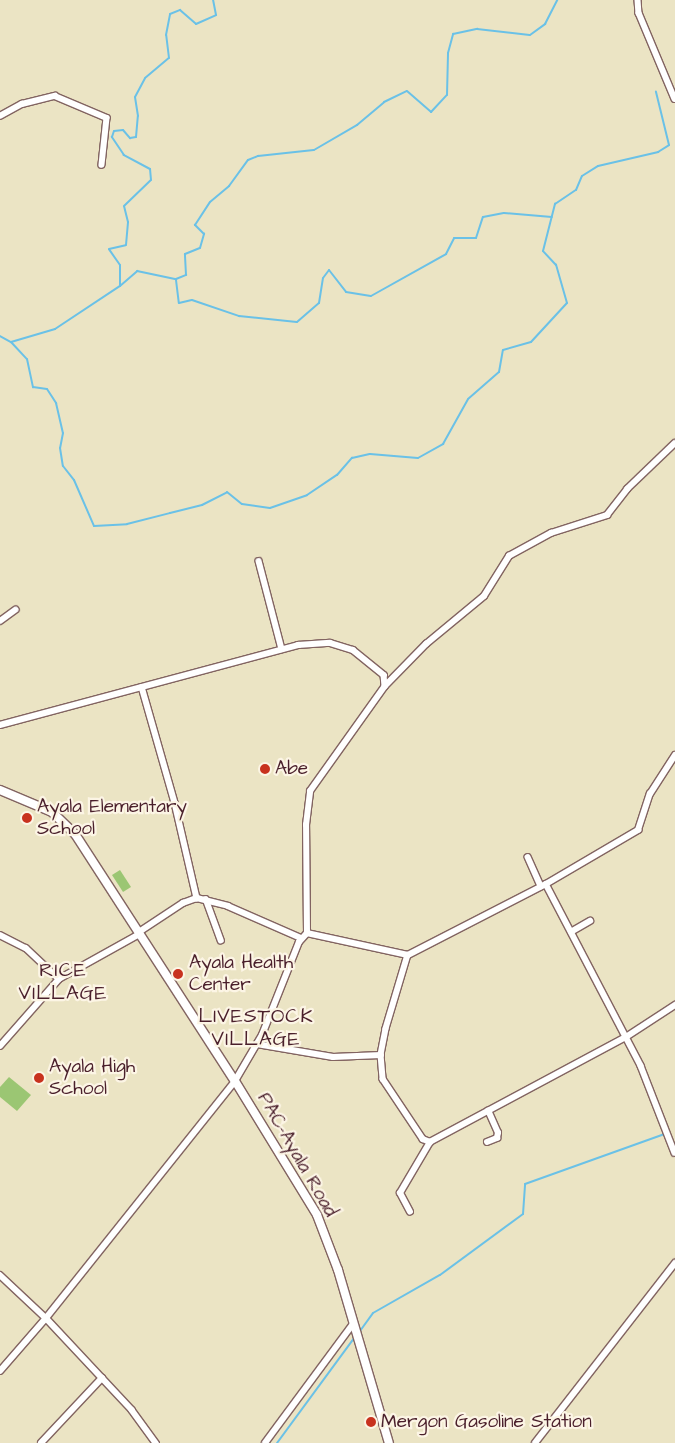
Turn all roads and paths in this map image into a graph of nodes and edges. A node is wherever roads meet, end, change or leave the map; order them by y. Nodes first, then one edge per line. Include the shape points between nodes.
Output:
1 (638, 0) edge
2 (675, 100) edge
3 (0, 116) edge
4 (102, 165) dead end
5 (675, 443) edge
6 (259, 561) dead end
7 (15, 610) dead end
8 (0, 621) edge
9 (282, 649) junction
10 (385, 686) junction
11 (142, 687) junction
12 (0, 725) edge
13 (675, 756) edge
14 (0, 790) edge
15 (528, 857) dead end
16 (544, 885) junction
17 (197, 898) junction
18 (206, 899) junction
19 (590, 921) dead end
20 (571, 932) junction
21 (139, 933) junction
22 (307, 933) junction
23 (0, 936) edge
24 (301, 938) junction
25 (221, 940) dead end
26 (408, 954) junction
27 (59, 979) junction
28 (675, 1005) edge
29 (626, 1038) junction
30 (257, 1044) junction
31 (0, 1046) edge
32 (381, 1055) junction
33 (235, 1081) junction
34 (488, 1111) junction
35 (430, 1142) junction
36 (487, 1142) dead end
37 (675, 1154) edge
38 (410, 1212) dead end
39 (675, 1263) edge
40 (0, 1276) edge
41 (46, 1318) junction
42 (353, 1326) junction
43 (0, 1371) edge
44 (102, 1378) junction
45 (41, 1443) edge
46 (156, 1443) edge
47 (265, 1443) edge
48 (389, 1443) edge
49 (535, 1443) edge

1 - 2 street via 640,13
3 - 4 street via 22,104 55,96 107,118
5 - 10 street via 627,489 607,515 551,533 509,556 484,596 426,644
6 - 9 street
7 - 8 street
9 - 10 street via 330,643 353,650 384,675
9 - 11 street
10 - 22 street via 309,794 306,825
11 - 12 street
11 - 17 street via 176,803
13 - 16 street via 650,794 638,830
14 - 21 street, PAC-Ayala Road via 52,812 64,821 104,876
15 - 16 street
16 - 20 street
16 - 26 street
17 - 18 street
17 - 21 street via 183,903
18 - 24 street
18 - 25 street
19 - 20 street
20 - 29 street
21 - 27 street
21 - 33 street, PAC-Ayala Road
22 - 24 street
22 - 26 street
23 - 27 street via 26,948
24 - 30 street
26 - 32 street
27 - 31 street
28 - 29 street
29 - 34 street
29 - 37 street via 657,1102
30 - 32 street via 333,1058
30 - 33 street
32 - 35 street via 383,1079 392,1096 423,1139
33 - 41 street
33 - 42 street, PAC-Ayala Road via 316,1215
34 - 35 street
34 - 36 street via 498,1134
35 - 38 street via 400,1193
39 - 49 street
40 - 41 street
41 - 43 street
41 - 44 street
42 - 47 street
42 - 48 street, PAC-Ayala Road
44 - 45 street
44 - 46 street via 132,1410

